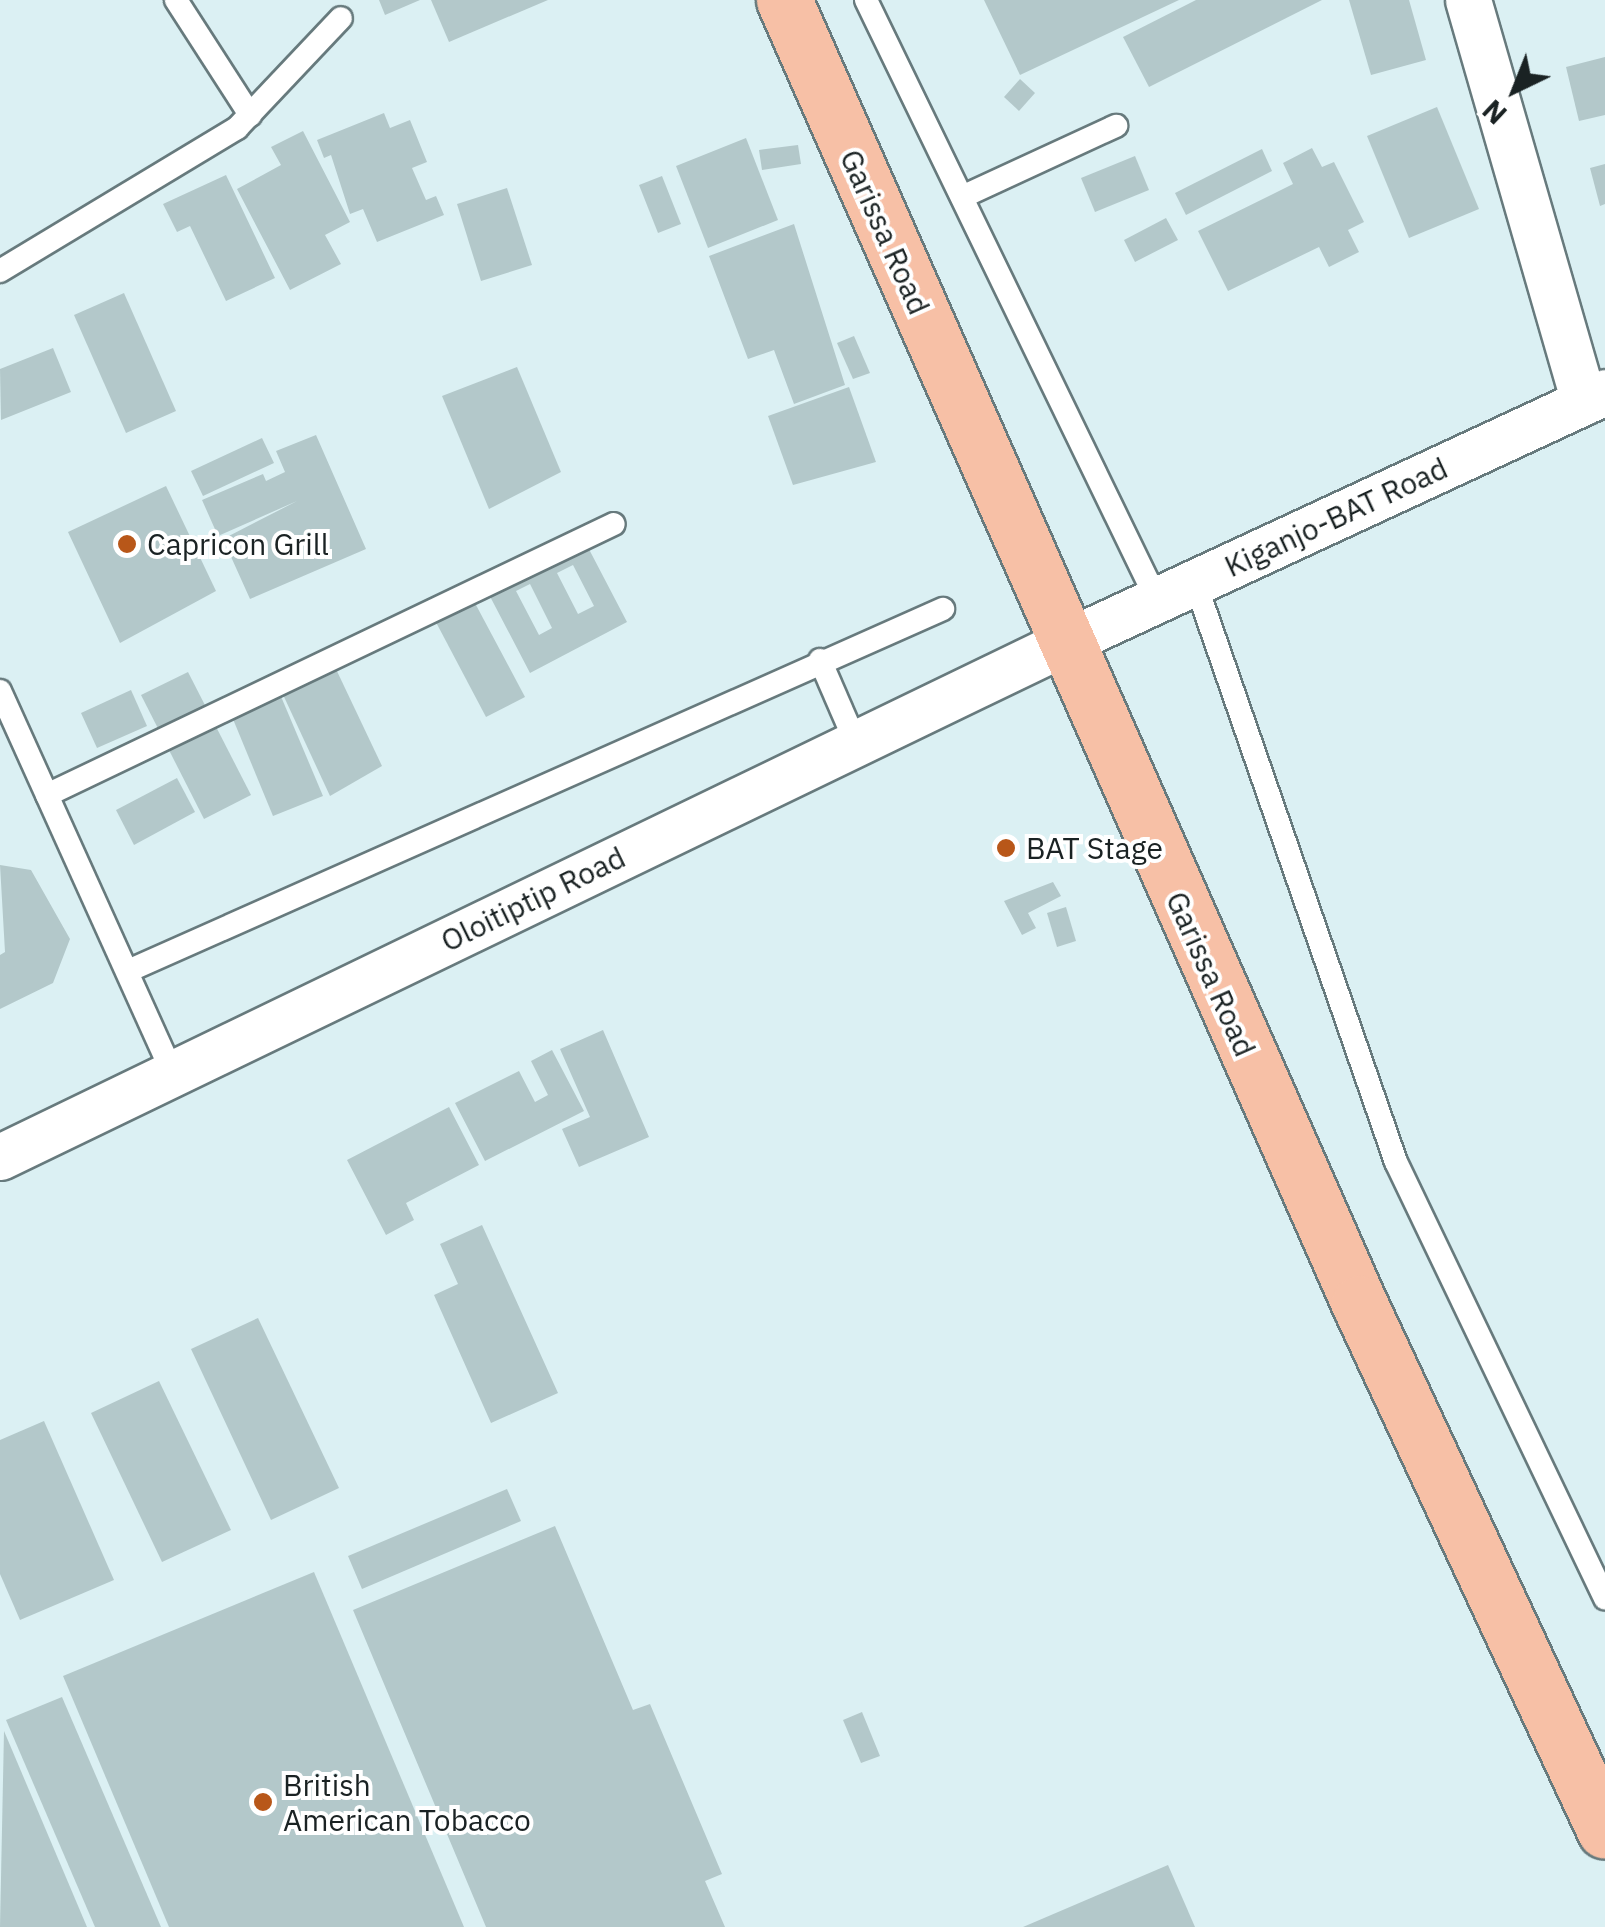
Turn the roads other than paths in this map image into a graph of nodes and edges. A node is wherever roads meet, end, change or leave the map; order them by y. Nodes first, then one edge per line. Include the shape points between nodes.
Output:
1 (176, 0) edge
2 (784, 0) edge
3 (866, 0) edge
4 (1468, 0) edge
5 (341, 18) dead end
6 (250, 114) junction
7 (1116, 126) dead end
8 (962, 197) junction
9 (0, 271) edge
10 (1594, 397) edge
11 (614, 524) dead end
12 (1176, 591) junction
13 (943, 609) dead end
14 (1066, 642) junction
15 (820, 660) junction
16 (0, 691) edge
17 (856, 743) junction
18 (47, 795) junction
19 (128, 971) junction
20 (173, 1074) junction
21 (0, 1157) edge
22 (1605, 1599) edge
23 (1605, 1831) edge

1 - 6 lane
2 - 14 highway, Garissa Road
3 - 8 lane
4 - 10 street
5 - 6 lane
6 - 9 lane via 110,209
7 - 8 lane
8 - 12 lane
10 - 12 street, Kiganjo-BAT Road
11 - 18 lane
12 - 14 street, Kiganjo-BAT Road
12 - 22 lane via 1396,1162
13 - 15 lane
14 - 17 street, Oloitiptip Road
14 - 23 highway, Garissa Road via 1358,1303
15 - 17 lane
15 - 19 lane
16 - 18 lane
17 - 20 street, Oloitiptip Road
18 - 19 lane
19 - 20 lane
20 - 21 street, Oloitiptip Road

